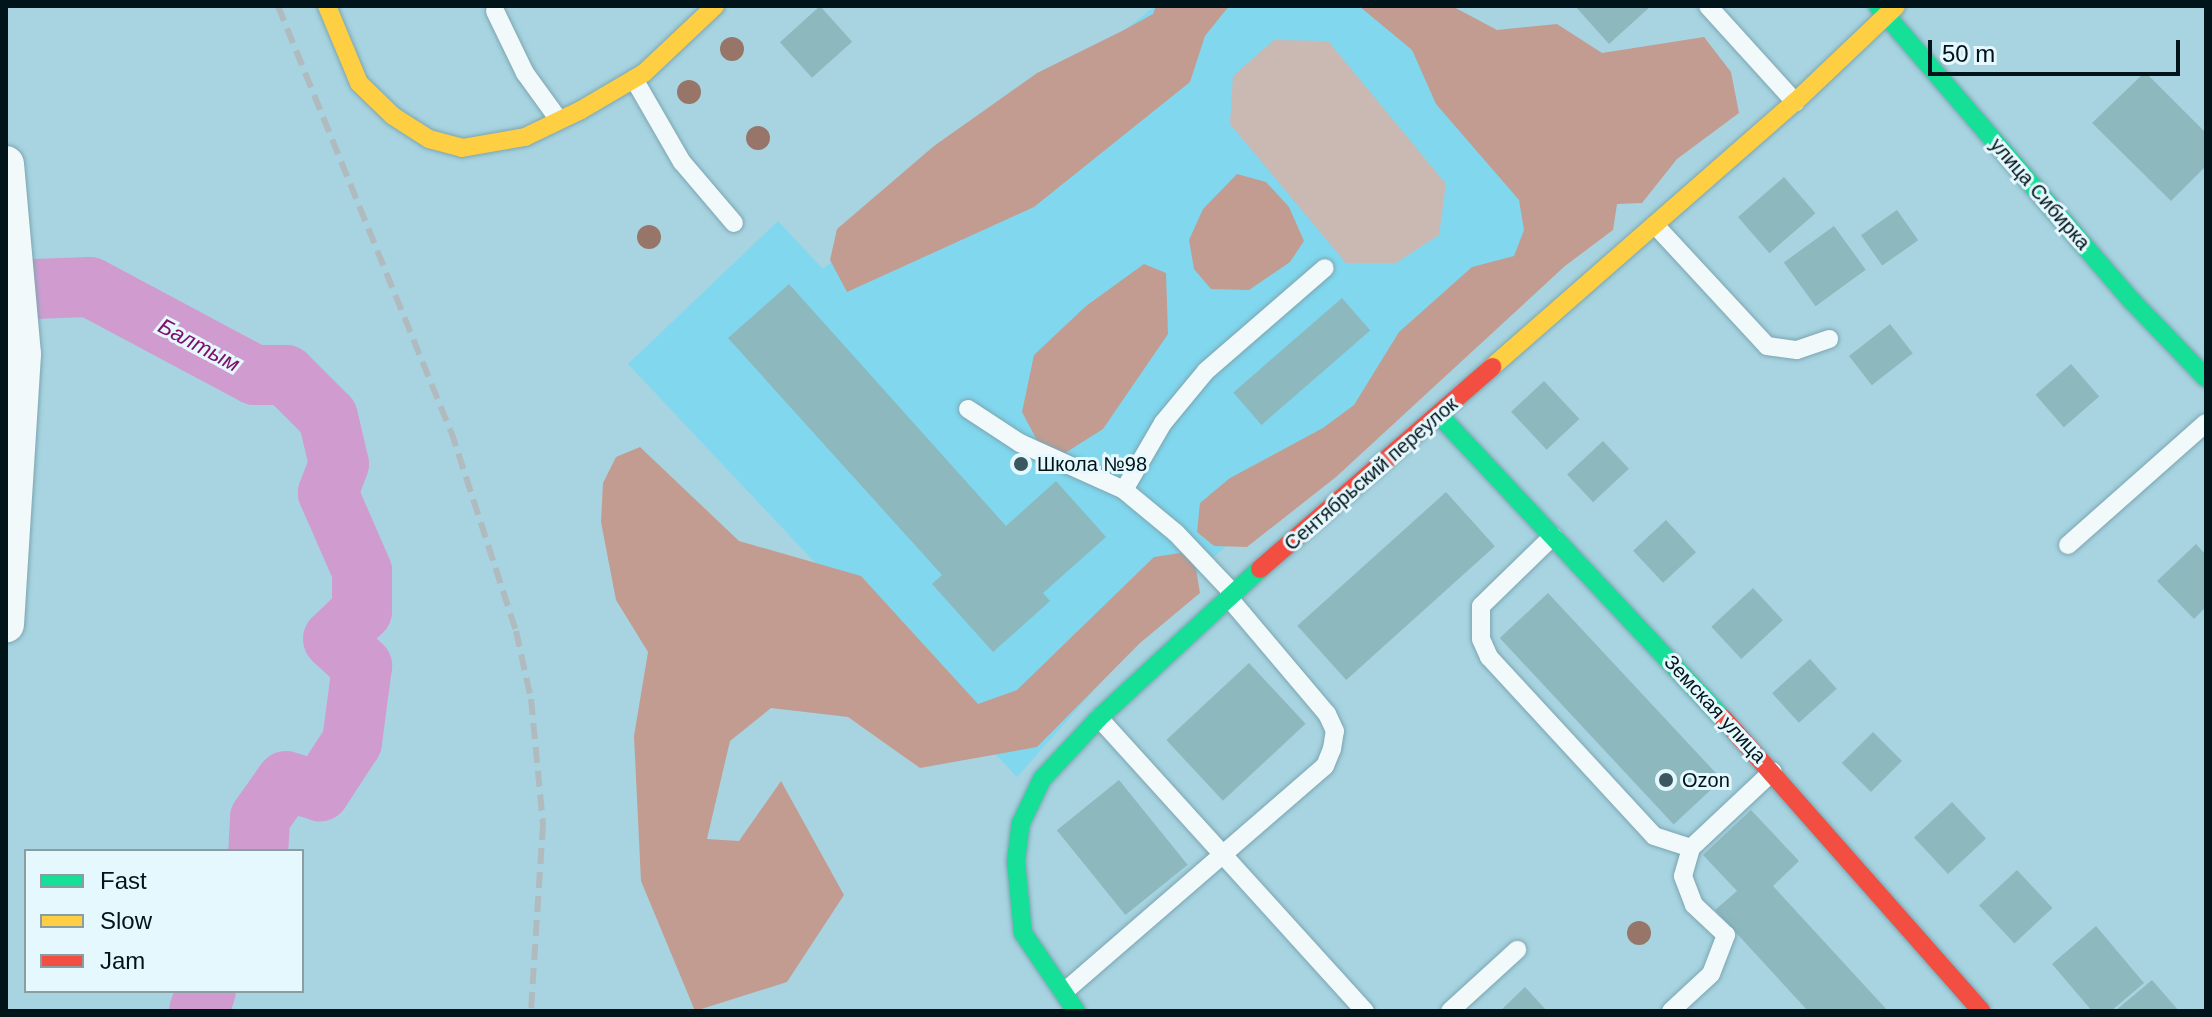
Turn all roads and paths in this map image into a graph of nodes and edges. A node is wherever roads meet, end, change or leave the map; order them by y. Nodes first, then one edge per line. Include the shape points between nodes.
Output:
1 (327, 6) edge
2 (715, 6) edge
3 (1708, 6) edge
4 (1887, 9) edge
5 (495, 11) dead end
6 (634, 79) junction
7 (1795, 102) junction
8 (559, 120) junction
9 (8, 180) edge
10 (734, 223) dead end
11 (1656, 226) junction
12 (1325, 268) dead end
13 (1829, 339) dead end
14 (2206, 378) edge
15 (968, 409) dead end
16 (1439, 415) junction
17 (2206, 423) edge
18 (1124, 490) junction
19 (1553, 536) junction
20 (2068, 545) dead end
21 (1231, 595) junction
22 (6, 624) edge
23 (1099, 718) junction
24 (1773, 771) junction
25 (1691, 848) junction
26 (1224, 856) junction
27 (1517, 950) dead end
28 (1063, 992) junction
29 (1076, 1011) edge
30 (1365, 1011) edge
31 (1450, 1011) edge
32 (1671, 1011) edge
33 (1981, 1011) edge

1 - 8 street via 359,83 417,132 462,148 525,137
2 - 6 street
3 - 7 lane
4 - 7 street, Сентябрьский переулок
4 - 14 street, улица Сибирка via 2132,301
5 - 8 lane via 525,73
6 - 8 street
6 - 10 lane via 682,162
7 - 11 street, Сентябрьский переулок
9 - 22 street via 23,354
11 - 13 lane via 1767,346 1797,350
11 - 16 street, Сентябрьский переулок
12 - 18 lane via 1206,371 1163,423
15 - 18 lane via 1020,443
16 - 19 street, Земская улица
16 - 21 street, Сентябрьский переулок
17 - 20 lane
18 - 21 lane via 1176,533
19 - 24 street, Земская улица
19 - 25 lane via 1481,606 1481,639 1489,657 1654,836
21 - 23 street, Сентябрьский переулок
21 - 26 lane via 1298,676 1335,731 1325,766
23 - 26 lane
23 - 28 street, Сентябрьский переулок via 1042,779 1021,823 1016,861 1023,933
24 - 25 lane
24 - 33 street, Земская улица
25 - 32 lane via 1683,876 1694,905 1726,935 1711,974
26 - 28 lane
26 - 30 lane
27 - 31 lane
28 - 29 street, Сентябрьский переулок

